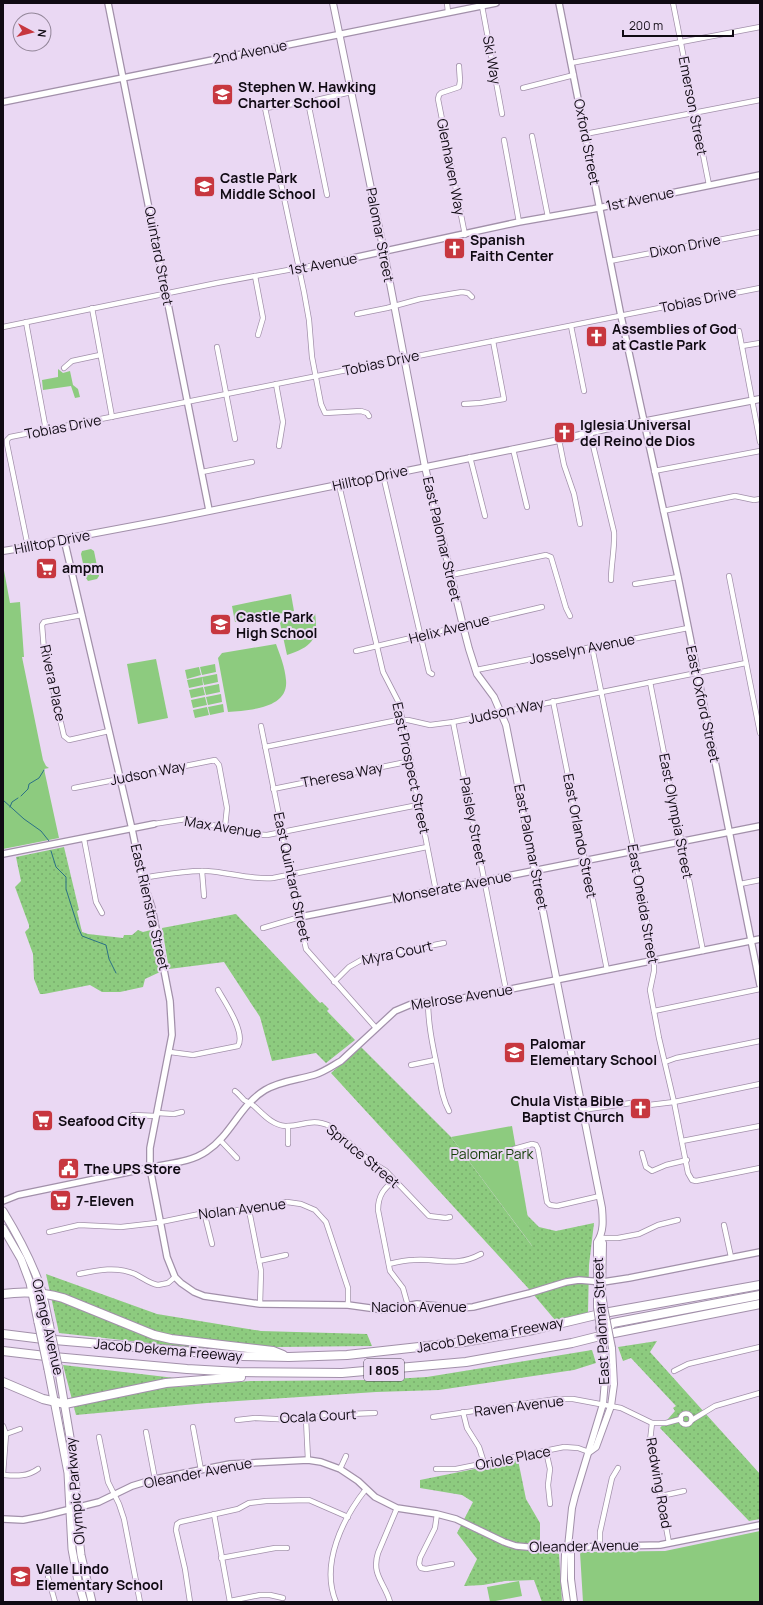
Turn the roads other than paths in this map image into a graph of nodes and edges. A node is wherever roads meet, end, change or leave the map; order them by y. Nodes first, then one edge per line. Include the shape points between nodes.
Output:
1 (108, 3) edge
2 (333, 3) edge
3 (447, 3) edge
4 (496, 3) edge
5 (559, 3) edge
6 (673, 3) edge
7 (482, 6) junction
8 (448, 12) junction
9 (760, 26) edge
10 (339, 34) junction
11 (680, 42) junction
12 (571, 63) junction
13 (459, 66) dead end
14 (574, 75) junction
15 (124, 77) junction
16 (523, 88) dead end
17 (351, 92) junction
18 (760, 100) edge
19 (3, 102) edge
20 (308, 102) junction
21 (694, 113) junction
22 (502, 114) dead end
23 (585, 134) junction
24 (532, 136) dead end
25 (504, 140) dead end
26 (760, 174) edge
27 (708, 185) junction
28 (327, 195) dead end
29 (600, 208) junction
30 (548, 217) junction
31 (519, 222) junction
32 (760, 232) edge
33 (465, 235) junction
34 (384, 252) junction
35 (353, 258) joint
36 (610, 261) junction
37 (298, 268) junction
38 (255, 276) junction
39 (760, 288) edge
40 (167, 294) junction
41 (472, 297) dead end
42 (394, 307) junction
43 (92, 308) junction
44 (357, 314) dead end
45 (621, 316) junction
46 (26, 322) junction
47 (571, 326) junction
48 (3, 327) edge
49 (739, 331) dead end
50 (258, 335) dead end
51 (492, 341) junction
52 (760, 342) edge
53 (742, 346) junction
54 (217, 347) dead end
55 (100, 355) junction
56 (404, 358) junction
57 (64, 368) dead end
58 (315, 376) junction
59 (276, 384) junction
60 (584, 391) dead end
61 (226, 394) junction
62 (760, 399) edge
63 (752, 400) junction
64 (188, 402) junction
65 (464, 404) dead end
66 (369, 416) dead end
67 (112, 417) junction
68 (644, 422) junction
69 (46, 430) junction
70 (590, 432) junction
71 (235, 439) dead end
72 (559, 440) junction
73 (760, 442) edge
74 (279, 446) dead end
75 (513, 449) junction
76 (760, 451) edge
77 (470, 458) junction
78 (252, 462) dead end
79 (425, 467) junction
80 (654, 471) junction
81 (202, 472) junction
82 (383, 476) junction
83 (339, 485) junction
84 (760, 499) edge
85 (527, 506) dead end
86 (209, 510) junction
87 (663, 511) junction
88 (485, 516) dead end
89 (580, 524) dead end
90 (64, 539) junction
91 (28, 547) junction
92 (3, 551) edge
93 (451, 575) junction
94 (729, 576) dead end
95 (678, 577) junction
96 (611, 580) dead end
97 (635, 584) dead end
98 (542, 607) dead end
99 (82, 615) junction
100 (570, 616) dead end
101 (463, 626) junction
102 (688, 628) junction
103 (420, 636) junction
104 (377, 646) junction
105 (592, 647) junction
106 (356, 651) dead end
107 (746, 663) junction
108 (476, 670) junction
109 (697, 672) junction
110 (432, 674) dead end
111 (650, 682) junction
112 (601, 692) junction
113 (553, 701) junction
114 (502, 712) junction
115 (758, 716) edge
116 (403, 720) junction
117 (453, 722) junction
118 (261, 726) dead end
119 (109, 731) junction
120 (760, 733) edge
121 (265, 747) junction
122 (411, 761) junction
123 (120, 779) junction
124 (74, 788) dead end
125 (273, 789) junction
126 (418, 805) junction
127 (154, 824) joint
128 (760, 826) edge
129 (224, 827) junction
130 (132, 829) junction
131 (282, 832) junction
132 (729, 832) junction
133 (84, 839) junction
134 (681, 842) junction
135 (427, 847) junction
136 (634, 851) junction
137 (3, 854) edge
138 (585, 861) junction
139 (535, 870) junction
140 (202, 871) junction
141 (290, 874) junction
142 (142, 878) junction
143 (760, 880) edge
144 (485, 881) junction
145 (740, 884) junction
146 (436, 890) junction
147 (204, 896) dead end
148 (102, 913) dead end
149 (300, 917) junction
150 (263, 928) dead end
151 (760, 939) edge
152 (751, 941) junction
153 (444, 943) dead end
154 (703, 951) junction
155 (654, 961) junction
156 (607, 970) junction
157 (556, 981) junction
158 (334, 982) junction
159 (760, 985) edge
160 (760, 989) edge
161 (218, 990) dead end
162 (506, 990) junction
163 (428, 1002) junction
164 (654, 1011) junction
165 (376, 1028) junction
166 (760, 1041) edge
167 (170, 1052) junction
168 (435, 1060) junction
169 (665, 1062) junction
170 (411, 1065) dead end
171 (760, 1084) edge
172 (235, 1091) dead end
173 (249, 1102) junction
174 (674, 1102) junction
175 (582, 1110) junction
176 (449, 1111) dead end
177 (182, 1112) dead end
178 (157, 1114) junction
179 (134, 1115) dead end
180 (288, 1126) junction
181 (760, 1126) edge
182 (220, 1140) junction
183 (682, 1141) junction
184 (288, 1144) dead end
185 (514, 1149) dead end
186 (642, 1153) dead end
187 (237, 1158) dead end
188 (686, 1160) junction
189 (150, 1168) junction
190 (760, 1168) edge
191 (394, 1180) junction
192 (600, 1196) junction
193 (3, 1201) edge
194 (249, 1210) junction
195 (3, 1211) edge
196 (204, 1212) junction
197 (450, 1217) dead end
198 (678, 1220) dead end
199 (159, 1221) junction
200 (724, 1225) dead end
201 (3, 1228) edge
202 (49, 1232) dead end
203 (600, 1238) junction
204 (212, 1244) dead end
205 (760, 1252) edge
206 (481, 1254) dead end
207 (286, 1255) dead end
208 (731, 1257) junction
209 (259, 1261) junction
210 (389, 1264) junction
211 (79, 1274) dead end
212 (176, 1277) junction
213 (600, 1282) junction
214 (760, 1285) edge
215 (32, 1292) junction
216 (42, 1293) junction
217 (3, 1294) edge
218 (760, 1295) edge
219 (760, 1300) edge
220 (260, 1304) junction
221 (760, 1304) edge
222 (348, 1305) junction
223 (408, 1306) junction
224 (661, 1317) junction
225 (606, 1327) junction
226 (3, 1334) edge
227 (760, 1347) edge
228 (3, 1351) edge
229 (289, 1357) junction
230 (674, 1371) dead end
231 (313, 1374) junction
232 (3, 1382) edge
233 (760, 1393) edge
234 (55, 1402) junction
235 (65, 1404) junction
236 (603, 1404) junction
237 (611, 1406) junction
238 (705, 1411) junction
239 (463, 1412) junction
240 (375, 1413) dead end
241 (690, 1415) junction
242 (433, 1418) dead end
243 (306, 1419) junction
244 (681, 1419) junction
245 (237, 1420) dead end
246 (692, 1420) junction
247 (672, 1422) junction
248 (652, 1423) junction
249 (683, 1424) junction
250 (3, 1426) edge
251 (193, 1427) dead end
252 (20, 1429) dead end
253 (146, 1432) dead end
254 (6, 1434) junction
255 (99, 1437) dead end
256 (546, 1451) junction
257 (589, 1452) junction
258 (346, 1456) dead end
259 (308, 1460) junction
260 (484, 1463) junction
261 (618, 1468) dead end
262 (38, 1469) dead end
263 (340, 1469) junction
264 (436, 1469) dead end
265 (201, 1470) junction
266 (3, 1474) edge
267 (155, 1479) junction
268 (366, 1489) junction
269 (684, 1491) dead end
270 (114, 1495) junction
271 (661, 1496) junction
272 (550, 1504) dead end
273 (73, 1508) junction
274 (397, 1508) junction
275 (214, 1514) junction
276 (437, 1514) junction
277 (348, 1517) junction
278 (3, 1519) edge
279 (760, 1525) edge
280 (670, 1543) junction
281 (600, 1546) junction
282 (568, 1547) junction
283 (287, 1548) dead end
284 (221, 1558) junction
285 (452, 1564) dead end
286 (48, 1576) dead end
287 (283, 1598) dead end
288 (55, 1602) edge
289 (84, 1602) edge
290 (92, 1602) edge
291 (140, 1602) edge
292 (190, 1602) edge
293 (230, 1602) edge
294 (336, 1602) edge
295 (390, 1602) edge
296 (567, 1602) edge
297 (574, 1602) edge

1 - 15 street, Quintard Street
2 - 10 main road, Palomar Street
3 - 8 street
4 - 7 street, 2nd Avenue
5 - 12 street, Oxford Street
6 - 11 street, Emerson Street
7 - 8 street, 2nd Avenue
7 - 22 street, Ski Way
8 - 10 street, 2nd Avenue
9 - 11 street
10 - 15 street, 2nd Avenue
10 - 17 main road, Palomar Street
11 - 12 street
11 - 21 street, Emerson Street
12 - 14 street, Oxford Street
13 - 33 street, Glenhaven Way via 460,84 455,89 441,93 438,99
14 - 16 street
14 - 23 street, Oxford Street
15 - 19 street, 2nd Avenue
15 - 40 street, Quintard Street
17 - 20 street
17 - 34 main road, Palomar Street
18 - 21 street
20 - 28 street
20 - 37 street via 265,108
21 - 23 street
21 - 27 street, Emerson Street
23 - 29 street, Oxford Street
24 - 30 street
25 - 31 street
26 - 27 street, 1st Avenue
27 - 29 street, 1st Avenue
29 - 30 street, 1st Avenue
29 - 36 street, Oxford Street
30 - 31 street, 1st Avenue
31 - 33 street, 1st Avenue
32 - 36 street, Dixon Drive
33 - 34 street, 1st Avenue
34 - 35 street, 1st Avenue
34 - 42 main road, Palomar Street
35 - 37 street, 1st Avenue
36 - 45 street, Oxford Street
37 - 38 street, 1st Avenue
37 - 58 street via 309,320
38 - 40 street, 1st Avenue
38 - 50 street via 263,318
39 - 45 street, Tobias Drive
40 - 43 street, 1st Avenue
40 - 64 street, Quintard Street
41 - 42 street via 462,292 420,299
42 - 44 street
42 - 56 main road, Palomar Street
43 - 46 street, 1st Avenue
43 - 55 street
45 - 47 street, Tobias Drive
45 - 68 street, Oxford Street
46 - 48 street, 1st Avenue
46 - 69 street
47 - 51 street, Tobias Drive
47 - 60 street
49 - 53 street
51 - 56 street, Tobias Drive
51 - 65 street via 504,400
52 - 53 street
53 - 63 street
54 - 61 street
55 - 57 street via 72,361
55 - 67 street
56 - 58 street, Tobias Drive
56 - 79 main road, Palomar Street
58 - 59 street, Tobias Drive
58 - 66 street via 325,413 361,411 367,412
59 - 61 street, Tobias Drive
59 - 74 street via 283,422
61 - 64 street, Tobias Drive
61 - 71 street
62 - 63 main road, Hilltop Drive
63 - 68 main road, Hilltop Drive
63 - 73 street
64 - 67 street, Tobias Drive
64 - 81 street, Quintard Street
67 - 69 street, Tobias Drive
68 - 70 main road, Hilltop Drive
68 - 80 street, East Oxford Street
69 - 91 street, Tobias Drive via 10,437 7,440
70 - 72 main road, Hilltop Drive
70 - 96 street via 614,532
72 - 75 main road, Hilltop Drive
72 - 89 street
75 - 77 main road, Hilltop Drive
75 - 85 street
76 - 80 street
77 - 79 main road, Hilltop Drive
77 - 88 street
78 - 81 street
79 - 82 main road, Hilltop Drive
79 - 93 main road, East Palomar Street
80 - 87 street, East Oxford Street
81 - 86 street, Quintard Street
82 - 83 main road, Hilltop Drive
82 - 103 street
83 - 86 main road, Hilltop Drive
83 - 104 street, East Prospect Street
84 - 87 street via 736,496
86 - 90 main road, Hilltop Drive
87 - 95 street, East Oxford Street
90 - 91 main road, Hilltop Drive
90 - 99 street, East Rienstra Street
91 - 92 main road, Hilltop Drive
93 - 100 street via 546,555 551,558
93 - 101 main road, East Palomar Street
94 - 107 street
95 - 97 street
95 - 102 street, East Oxford Street
98 - 101 street, Helix Avenue
99 - 119 street, East Rienstra Street
99 - 119 street, Rivera Place via 44,622 42,625 45,654 64,736 68,740
101 - 103 street, Helix Avenue
101 - 108 main road, East Palomar Street
102 - 105 street, Josselyn Avenue
102 - 109 street, East Oxford Street
103 - 104 street, Helix Avenue
103 - 110 street via 429,672
104 - 106 street, Helix Avenue
104 - 116 street, East Prospect Street via 383,672 396,696
105 - 108 street, Josselyn Avenue
105 - 112 street, East Oneida Street
107 - 109 street, Judson Way
107 - 115 street
108 - 114 main road, East Palomar Street
109 - 111 street, Judson Way
109 - 132 street, East Oxford Street
111 - 112 street, Judson Way
111 - 134 street, East Olympia Street
112 - 113 street, Judson Way
112 - 136 street, East Oneida Street
113 - 114 street, Judson Way
113 - 138 street, East Orlando Street
114 - 117 street, Judson Way
114 - 139 main road, East Palomar Street
115 - 120 street
116 - 117 street, Judson Way via 430,725
116 - 121 street, Judson Way
116 - 122 street, East Prospect Street
117 - 144 street, Paisley Street
118 - 121 street, East Quintard Street
119 - 123 street, East Rienstra Street
121 - 125 street, East Quintard Street
122 - 125 street, Theresa Way
122 - 126 street, East Prospect Street
123 - 124 street, Judson Way
123 - 129 street, Judson Way via 215,760 219,765 227,808
123 - 130 street, East Rienstra Street
125 - 131 street, East Quintard Street
126 - 131 street, Max Avenue
126 - 135 street, East Prospect Street
127 - 129 street, Max Avenue via 186,819
127 - 130 street, Max Avenue
128 - 132 street, Monserate Avenue
129 - 131 street, Max Avenue via 260,835
130 - 133 street, Max Avenue
130 - 142 street, East Rienstra Street
131 - 141 street, East Quintard Street
132 - 134 street, Monserate Avenue
132 - 145 street, East Oxford Street
133 - 137 street, Max Avenue
133 - 148 street via 96,902
134 - 136 street, Monserate Avenue
134 - 154 street, East Olympia Street
135 - 141 street
135 - 146 street, East Prospect Street
136 - 138 street, Monserate Avenue
136 - 155 street, East Oneida Street
138 - 139 street, Monserate Avenue
138 - 156 street, East Orlando Street
139 - 144 street, Monserate Avenue
139 - 157 main road, East Palomar Street
140 - 141 street via 255,878 273,878
140 - 142 street
140 - 147 street
141 - 149 street, East Quintard Street
142 - 167 street, East Rienstra Street via 152,908 170,1001
143 - 145 street
144 - 146 street, Monserate Avenue
144 - 162 street, Paisley Street
145 - 152 street, East Oxford Street
146 - 149 street, Monserate Avenue
149 - 150 street, Monserate Avenue
149 - 158 street, East Quintard Street via 306,949
151 - 152 street, Melrose Avenue
152 - 154 street, Melrose Avenue
152 - 159 street, East Oxford Street
153 - 158 street, Myra Court via 363,959 349,967
154 - 155 street, Melrose Avenue
155 - 156 street, Melrose Avenue
155 - 164 street, East Oneida Street via 650,990
156 - 157 street, Melrose Avenue
157 - 162 street, Melrose Avenue
157 - 175 main road, East Palomar Street
158 - 165 street, East Quintard Street
160 - 164 street
161 - 167 street via 239,1031 238,1046 193,1055
162 - 163 street, Melrose Avenue
163 - 165 street, Melrose Avenue via 400,1008
163 - 168 street
164 - 169 street, East Oneida Street
165 - 173 street, Melrose Avenue via 341,1061 331,1067 315,1075 274,1085
166 - 169 street
167 - 178 street, East Rienstra Street
168 - 170 street
168 - 176 street via 445,1104
169 - 174 street, East Oneida Street
171 - 174 street
172 - 173 street
173 - 180 street via 267,1118
173 - 182 street, Melrose Avenue
174 - 175 street via 649,1105 632,1103
174 - 183 street, East Oneida Street
175 - 192 main road, East Palomar Street
177 - 178 street
178 - 179 street
178 - 189 street, East Rienstra Street via 150,1148
180 - 184 street
180 - 191 street, Spruce Street via 312,1121 330,1126
181 - 183 street
182 - 187 street
182 - 189 street, Melrose Avenue via 199,1156
183 - 188 street, East Oneida Street
185 - 192 street via 536,1145 547,1202 550,1205 557,1206
186 - 188 street via 646,1167 652,1171
188 - 190 street, East Oneida Street via 690,1177 696,1181
189 - 193 street, Melrose Avenue via 18,1195
189 - 199 street, East Rienstra Street
191 - 197 street, Spruce Street via 430,1216
191 - 210 street via 383,1190 378,1202
192 - 203 main road, East Palomar Street via 603,1222
194 - 196 street, Nolan Avenue
194 - 209 street
194 - 222 street, Nolan Avenue via 293,1202 308,1206 322,1216 331,1233 348,1288
195 - 216 main road, Orange Avenue via 22,1245
196 - 199 street, Nolan Avenue
196 - 204 street
198 - 203 street via 658,1225 639,1234
199 - 202 street, Nolan Avenue via 121,1227 79,1225
199 - 212 street, East Rienstra Street via 167,1257
200 - 208 street
201 - 215 main road, Orange Avenue via 21,1259
203 - 213 main road, East Palomar Street via 597,1242
205 - 208 street, Nacion Avenue
206 - 210 street via 457,1262 414,1260
207 - 209 street
208 - 213 street, Nacion Avenue
209 - 220 street
210 - 223 street via 390,1271 405,1293
211 - 212 street via 102,1269 118,1270 158,1285 168,1283
212 - 220 street, Nacion Avenue via 187,1288 204,1296
213 - 223 street, Nacion Avenue via 566,1282 462,1308 424,1304
213 - 225 main road, East Palomar Street, bridge via 600,1307
214 - 229 highway, Jacob Dekema Freeway / I 805 via 464,1342 347,1355
215 - 216 highway
215 - 217 highway
215 - 234 main road, Orange Avenue, bridge
216 - 229 highway via 63,1298 154,1335 273,1351
216 - 235 main road, Orange Avenue, bridge
218 - 224 highway
219 - 224 highway
220 - 222 street, Nacion Avenue
221 - 231 highway, Jacob Dekema Freeway / I 805 via 466,1362
222 - 223 street, Nacion Avenue via 384,1310
224 - 225 highway via 614,1328
225 - 236 main road, East Palomar Street, bridge via 603,1348 606,1380
225 - 237 main road, East Palomar Street, bridge via 612,1348 614,1384
226 - 229 highway, Jacob Dekema Freeway / I 805 via 206,1354
227 - 230 street via 688,1364
228 - 231 highway, Jacob Dekema Freeway / I 805 via 187,1369
231 - 235 highway via 166,1383
232 - 234 highway
233 - 238 street via 728,1401
234 - 235 highway
234 - 273 main road, Olympic Parkway
235 - 273 main road, Olympic Parkway via 75,1467
236 - 237 street, Raven Avenue
236 - 239 street, Raven Avenue via 557,1399
236 - 257 main road, East Palomar Street
237 - 248 street, Raven Avenue
237 - 257 main road, East Palomar Street via 596,1447
238 - 241 street
238 - 246 street
239 - 242 street, Raven Avenue
239 - 260 street via 467,1428 479,1447
240 - 243 street, Ocala Court via 324,1415
241 - 244 street via 684,1415
241 - 246 street
243 - 245 street, Ocala Court
243 - 259 street
244 - 247 street, Raven Avenue
244 - 249 street
246 - 249 street via 688,1425
247 - 248 street, Raven Avenue
247 - 249 street, Raven Avenue
248 - 271 street, Redwing Road via 650,1441
250 - 254 street
251 - 265 street
252 - 254 street
253 - 267 street
254 - 266 street
255 - 270 street via 108,1482
256 - 257 street, Oriole Place via 571,1447
256 - 260 street, Oriole Place
256 - 272 street via 550,1469
257 - 282 main road, East Palomar Street via 572,1508
258 - 263 street
259 - 263 street, Oleander Avenue
259 - 265 street, Oleander Avenue via 242,1462
260 - 264 street, Oriole Place via 456,1469
261 - 281 street via 612,1478 600,1532
262 - 266 street via 22,1476
263 - 268 street, Oleander Avenue
265 - 267 street, Oleander Avenue
267 - 270 street, Oleander Avenue
268 - 274 street, Oleander Avenue via 375,1497
268 - 277 street
269 - 271 street
270 - 273 street, Oleander Avenue via 99,1502
270 - 291 street via 124,1519
271 - 280 street, Redwing Road
273 - 278 street, Oleander Avenue via 23,1520
273 - 289 main road, Olympic Parkway via 72,1549
273 - 290 main road, Olympic Parkway via 80,1555
274 - 276 street, Oleander Avenue
274 - 295 street via 376,1560 377,1576 387,1591
275 - 277 street via 238,1510 260,1502 309,1500
275 - 284 street
275 - 292 street via 177,1524
276 - 282 street, Oleander Avenue via 456,1519 516,1546
276 - 285 street via 435,1528 419,1564 421,1568 426,1569
277 - 294 street via 332,1563 332,1583
279 - 280 street, Oleander Avenue
280 - 281 street, Oleander Avenue
281 - 282 street, Oleander Avenue
282 - 296 main road, East Palomar Street via 565,1554 564,1581
282 - 297 main road, East Palomar Street via 571,1553
283 - 284 street
284 - 293 street
286 - 288 street
287 - 293 street via 260,1595

